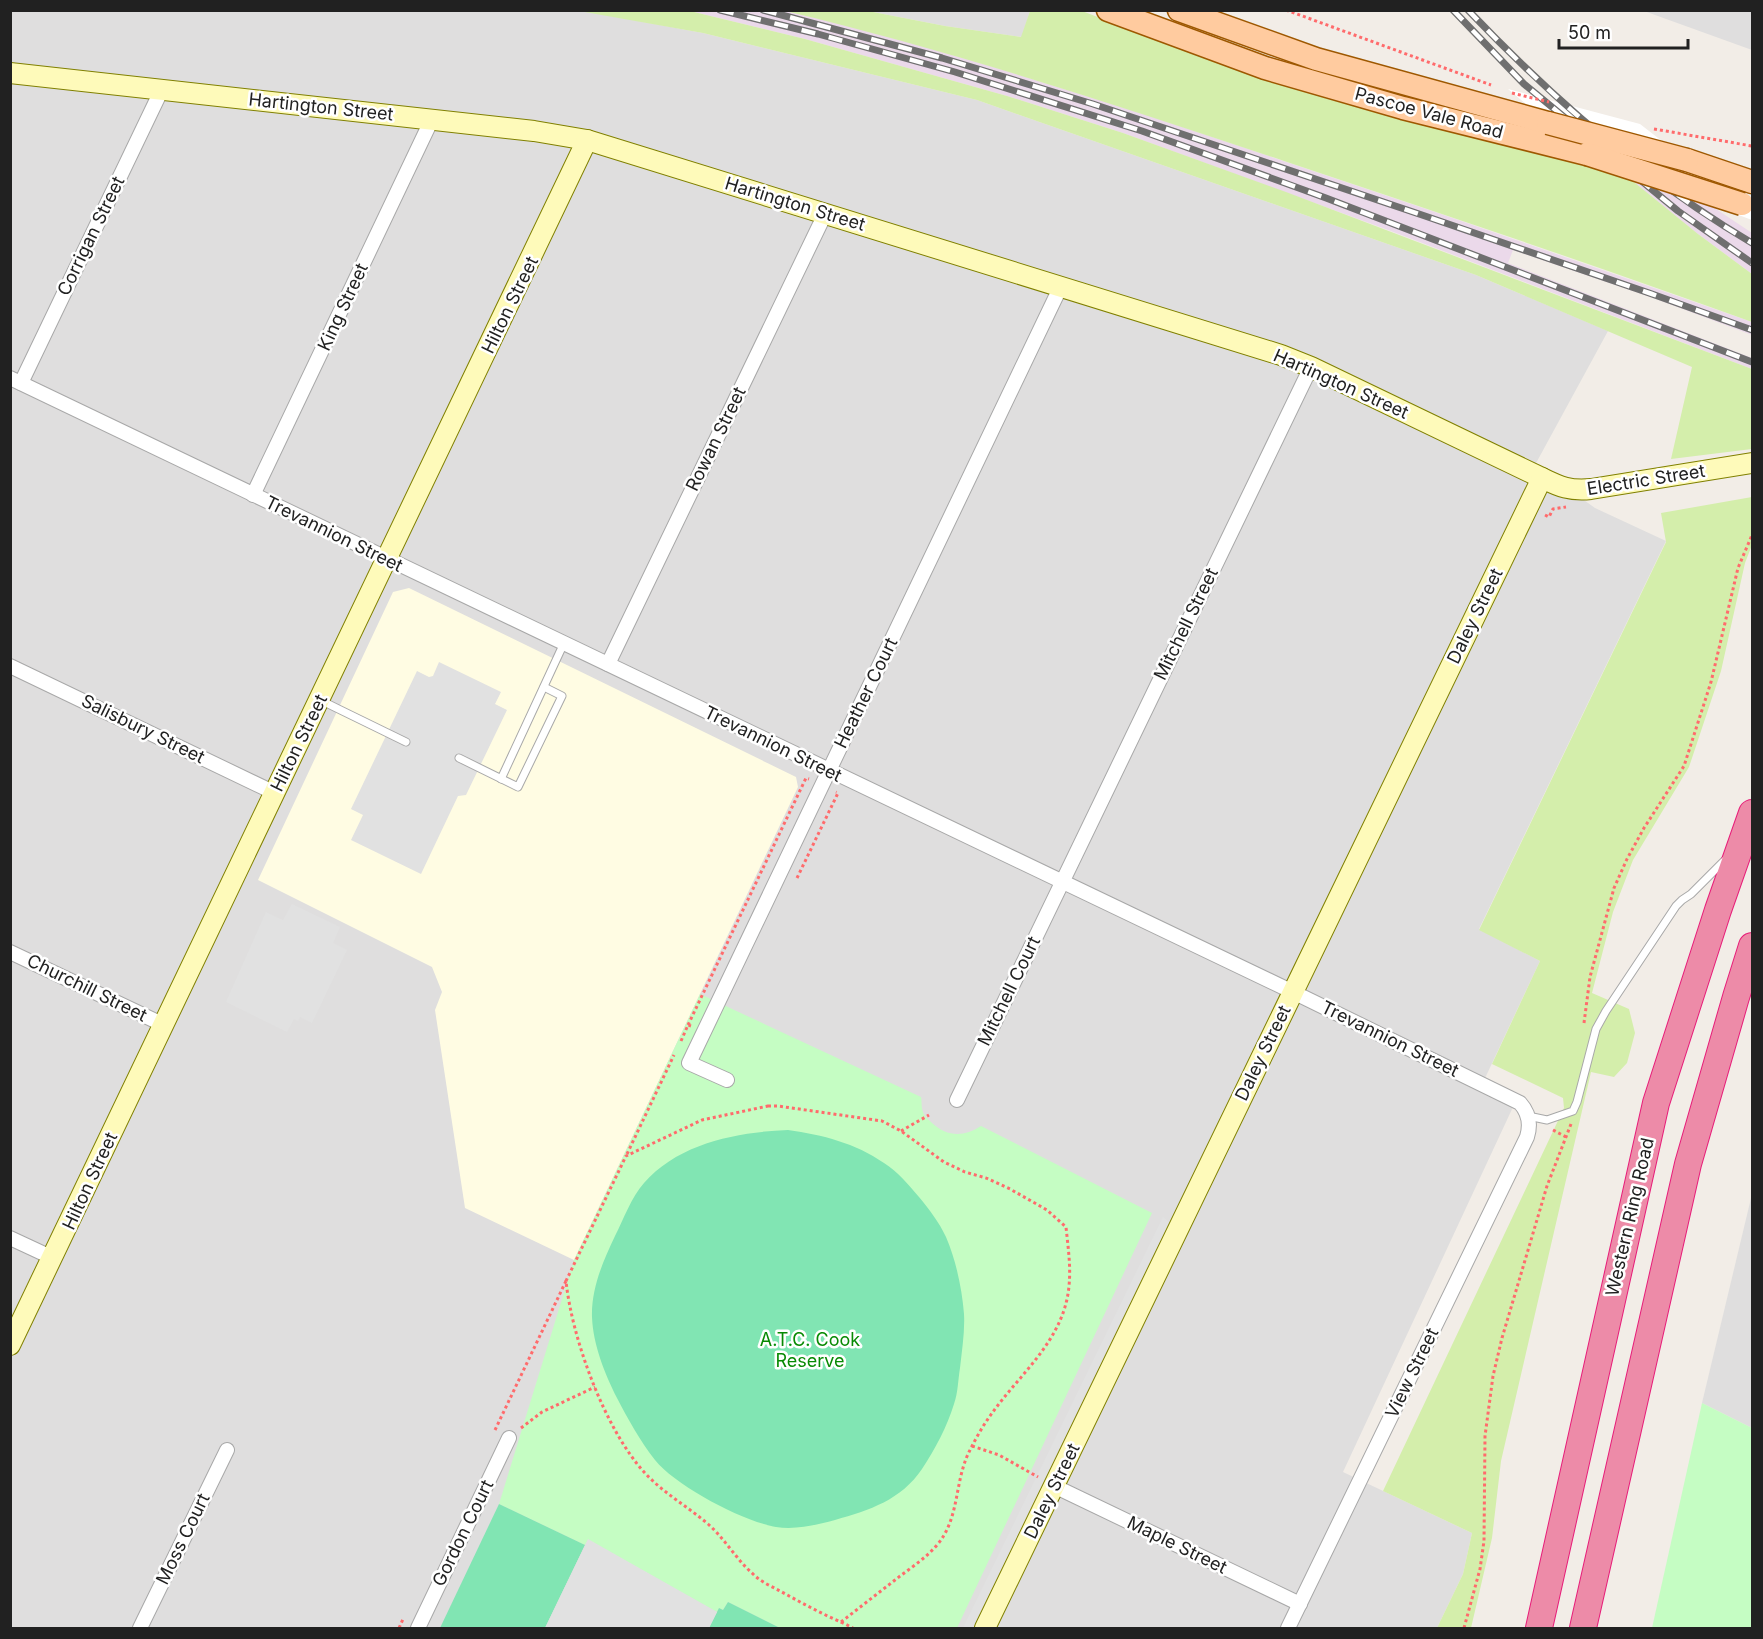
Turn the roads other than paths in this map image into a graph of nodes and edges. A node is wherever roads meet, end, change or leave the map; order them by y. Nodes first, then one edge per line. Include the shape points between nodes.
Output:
1 (1108, 10) edge
2 (1179, 10) edge
3 (10, 73) edge
4 (162, 89) junction
5 (432, 119) junction
6 (588, 140) junction
7 (1752, 182) edge
8 (1747, 206) edge
9 (825, 214) junction
10 (1061, 286) junction
11 (1311, 367) junction
12 (16, 381) edge
13 (1752, 463) edge
14 (1542, 478) junction
15 (253, 495) junction
16 (388, 559) junction
17 (564, 643) junction
18 (608, 664) junction
19 (10, 666) edge
20 (544, 687) junction
21 (320, 700) junction
22 (406, 742) dead end
23 (459, 759) dead end
24 (829, 771) junction
25 (501, 779) junction
26 (275, 793) junction
27 (1752, 813) edge
28 (1741, 845) junction
29 (1062, 882) junction
30 (1752, 946) edge
31 (10, 952) edge
32 (1293, 992) junction
33 (164, 1025) junction
34 (728, 1080) dead end
35 (957, 1100) dead end
36 (1528, 1116) junction
37 (10, 1238) edge
38 (53, 1258) junction
39 (10, 1345) edge
40 (509, 1438) road end
41 (227, 1450) dead end
42 (1054, 1486) junction
43 (1300, 1604) junction
44 (140, 1629) edge
45 (418, 1629) edge
46 (985, 1629) edge
47 (1288, 1629) edge
48 (1539, 1629) edge
49 (1583, 1629) edge

1 - 8 main road, Pascoe Vale Road, bridge via 1276,71 1403,108 1587,154
2 - 7 main road, Pascoe Vale Road, bridge via 1316,59 1687,160
3 - 4 street, Hartington Street
4 - 5 street, Hartington Street
4 - 12 street, Corrigan Street
5 - 6 street, Hartington Street
5 - 15 street, King Street
6 - 9 street, Hartington Street
6 - 16 street, Hilton Street
9 - 10 street, Hartington Street
9 - 18 street, Rowan Street
10 - 11 street, Hartington Street
10 - 24 street, Heather Court
11 - 14 street, Hartington Street
11 - 29 street, Mitchell Street
12 - 15 street, Trevannion Street
13 - 14 street, Electric Street via 1577,490
14 - 32 street, Daley Street
15 - 16 street, Trevannion Street
16 - 17 street, Trevannion Street
16 - 21 street, Hilton Street
17 - 18 street, Trevannion Street
17 - 20 lane
18 - 24 street, Trevannion Street
19 - 26 street, Salisbury Street
20 - 25 lane
20 - 25 lane via 562,696 518,787
21 - 22 lane
21 - 26 street, Hilton Street
23 - 25 lane
24 - 29 street, Trevannion Street
24 - 34 street, Heather Court via 689,1063
26 - 33 street, Hilton Street
27 - 28 highway, Western Ring Road
28 - 36 lane via 1676,906 1606,1011 1596,1029 1573,1111 1547,1120
28 - 48 highway, Western Ring Road via 1656,1103
29 - 32 street, Trevannion Street
29 - 35 street, Mitchell Court
30 - 49 highway via 1688,1164
31 - 33 street, Churchill Street
32 - 36 street, Trevannion Street via 1515,1099
32 - 42 street, Daley Street
33 - 38 street, Hilton Street
36 - 43 street, View Street via 1527,1137
37 - 38 street
38 - 39 street, Hilton Street
40 - 45 street, Gordon Court
41 - 44 street, Moss Court
42 - 43 street, Maple Street
42 - 46 street, Daley Street
43 - 47 street, View Street

